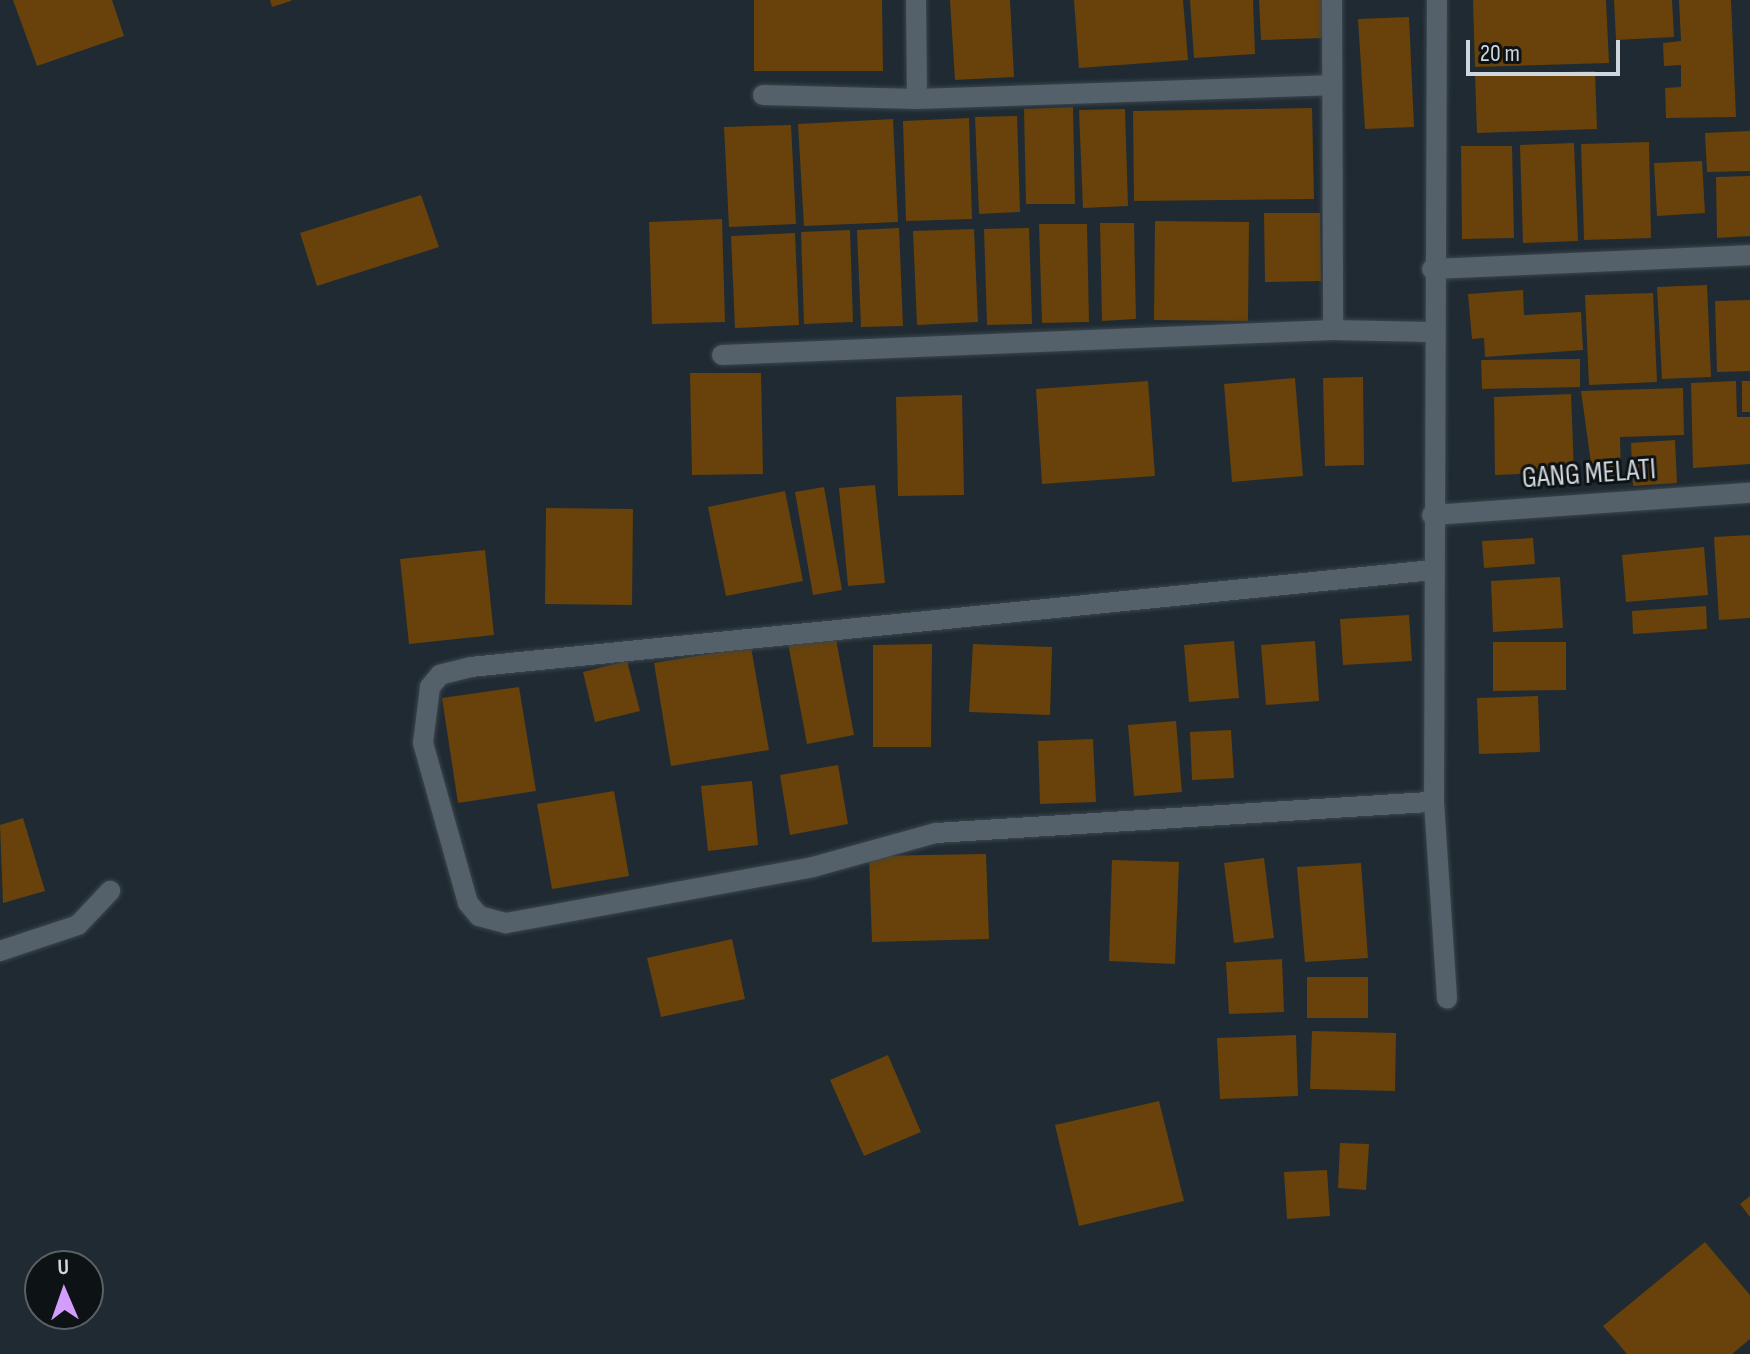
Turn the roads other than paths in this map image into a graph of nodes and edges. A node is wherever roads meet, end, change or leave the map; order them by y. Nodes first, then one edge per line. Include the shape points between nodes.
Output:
1 (916, 0) edge
2 (1332, 0) edge
3 (1437, 0) edge
4 (1330, 85) junction
5 (763, 95) dead end
6 (917, 99) junction
7 (1750, 255) edge
8 (1432, 269) junction
9 (1333, 330) junction
10 (1431, 332) junction
11 (722, 355) dead end
12 (1750, 493) edge
13 (1432, 515) junction
14 (1432, 570) junction
15 (1434, 802) junction
16 (110, 891) dead end
17 (0, 951) edge
18 (1447, 999) dead end

1 - 6 street
2 - 4 street
3 - 8 street
4 - 6 street
4 - 9 street
5 - 6 street
7 - 8 street
8 - 10 street
9 - 10 street
9 - 11 street
10 - 13 street
12 - 13 street, GANG MELATI
13 - 14 street
14 - 15 street
14 - 15 street via 471,667 440,675 430,687 423,743 468,903 479,916 506,923 798,870 936,833
15 - 18 street
16 - 17 street via 78,925

